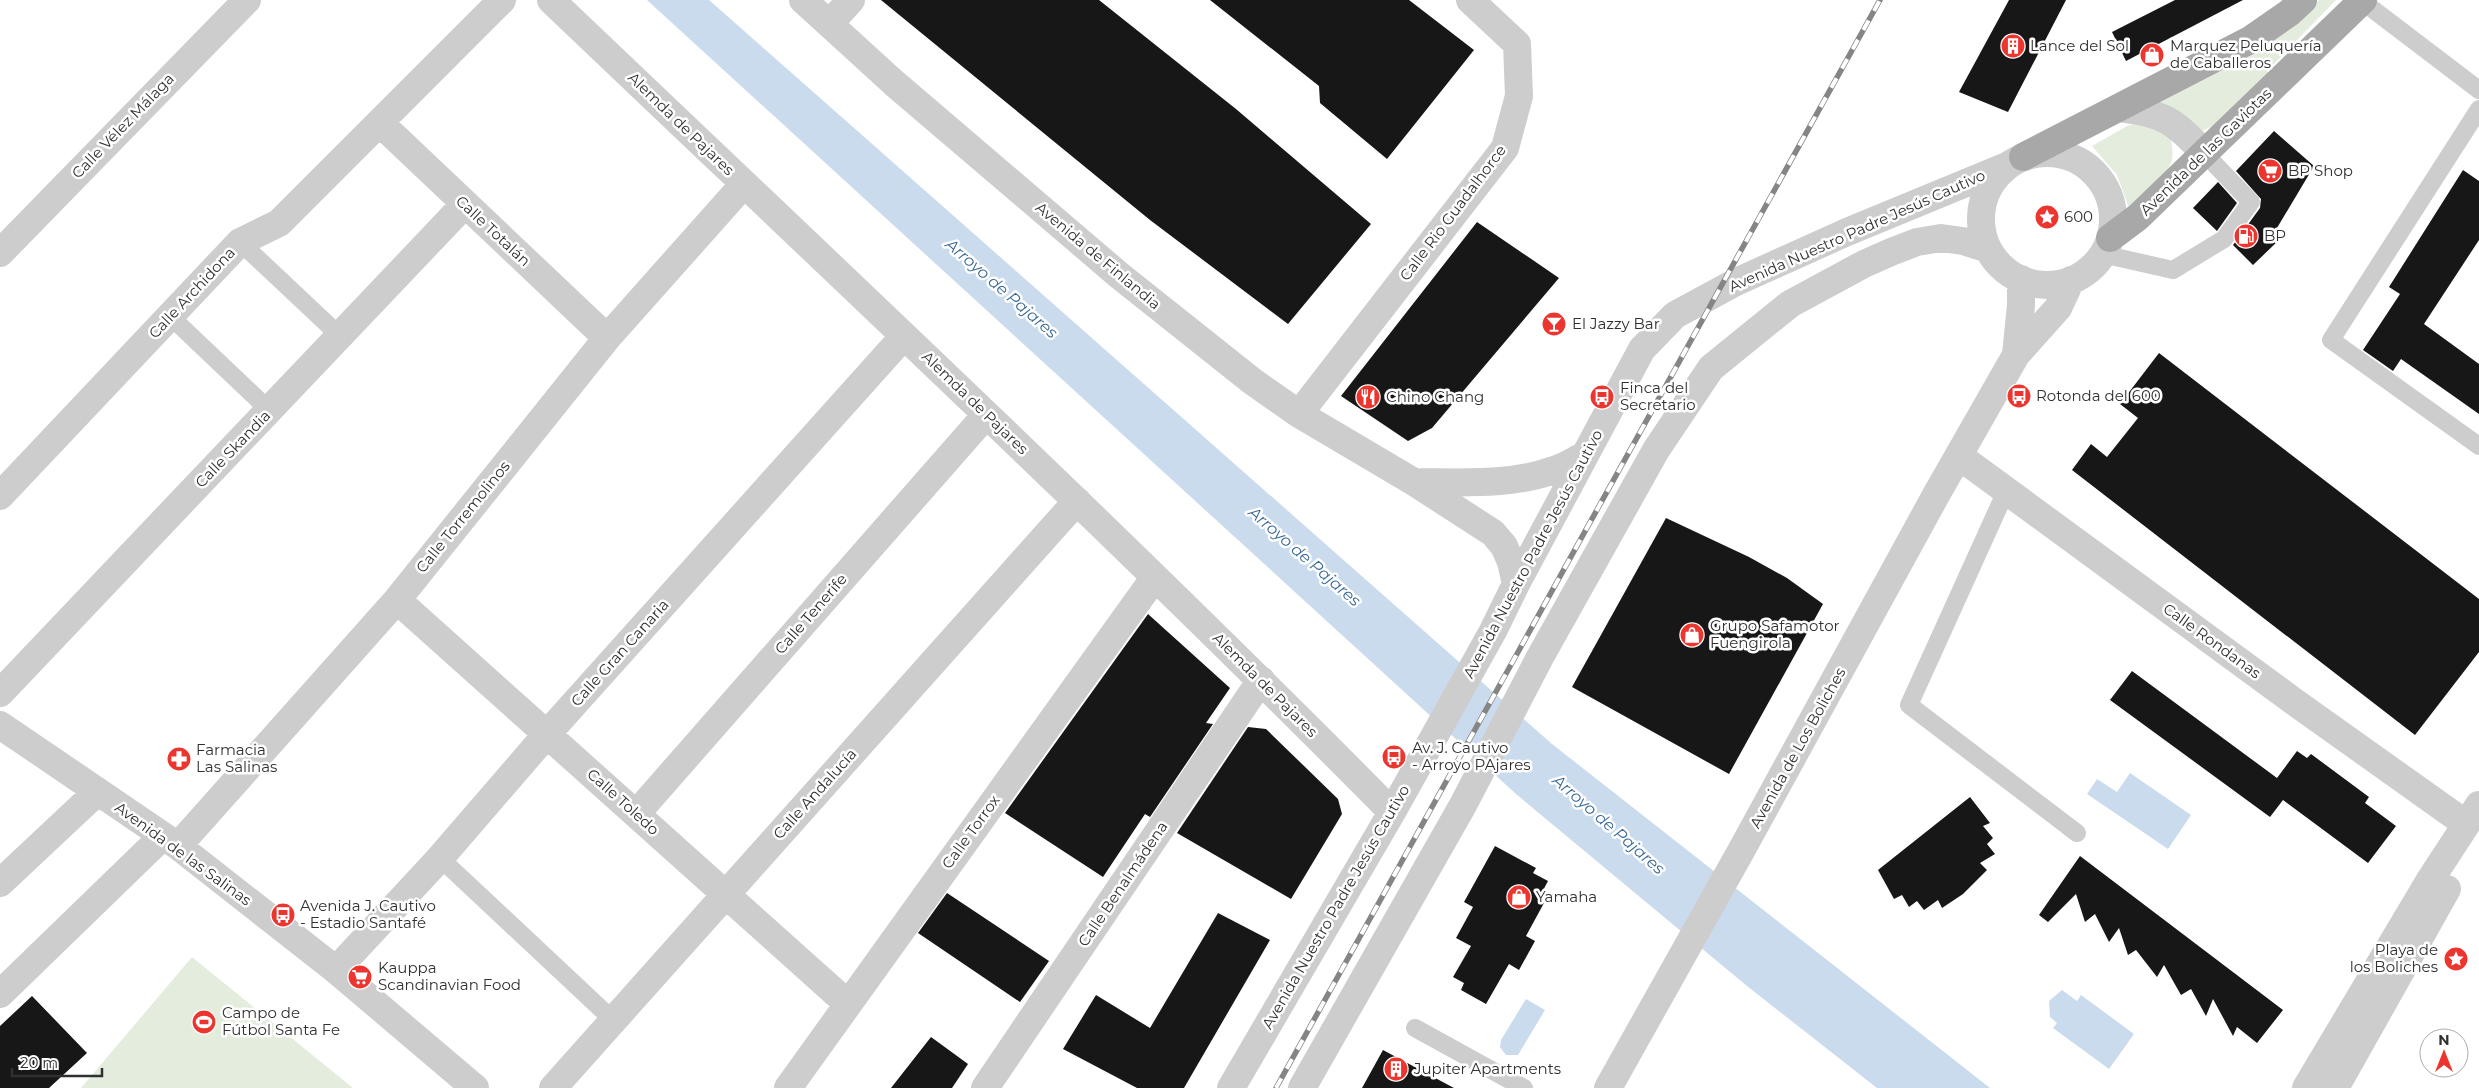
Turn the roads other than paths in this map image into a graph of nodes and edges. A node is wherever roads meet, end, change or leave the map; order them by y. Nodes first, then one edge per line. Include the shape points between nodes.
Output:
1 (247, 0) edge
2 (502, 0) edge
3 (551, 0) edge
4 (803, 0) edge
5 (850, 0) edge
6 (1470, 0) edge
7 (2303, 0) edge
8 (2363, 1) edge
9 (828, 12) edge
10 (2479, 90) edge
11 (2119, 108) junction
12 (2479, 109) edge
13 (380, 123) junction
14 (2204, 153) junction
15 (2015, 161) junction
16 (744, 184) junction
17 (465, 204) junction
18 (240, 242) junction
19 (2106, 246) junction
20 (1988, 249) junction
21 (0, 252) edge
22 (2020, 279) junction
23 (2071, 280) junction
24 (170, 316) junction
25 (340, 336) junction
26 (904, 336) junction
27 (608, 338) junction
28 (2016, 355) junction
29 (269, 410) junction
30 (986, 414) junction
31 (1299, 414) junction
32 (2479, 446) edge
33 (1586, 455) junction
34 (1959, 456) junction
35 (1414, 482) junction
36 (2006, 491) junction
37 (0, 496) edge
38 (1077, 501) junction
39 (1155, 577) junction
40 (1516, 584) junction
41 (397, 600) junction
42 (1261, 680) junction
43 (0, 693) edge
44 (0, 725) edge
45 (548, 734) junction
46 (97, 792) junction
47 (1392, 812) junction
48 (636, 814) junction
49 (2475, 820) edge
50 (2077, 833) dead end
51 (170, 841) junction
52 (440, 858) junction
53 (0, 883) edge
54 (726, 894) junction
55 (336, 970) junction
56 (0, 994) edge
57 (848, 1004) junction
58 (614, 1021) junction
59 (1415, 1028) dead end
60 (475, 1088) edge
61 (553, 1088) edge
62 (788, 1088) edge
63 (985, 1088) edge
64 (1231, 1088) edge
65 (1302, 1088) edge
66 (1524, 1088) edge
67 (1608, 1088) edge
68 (2306, 1088) edge
69 (2335, 1088) edge

1 - 21 street, Calle Vélez Málaga
2 - 13 street, Calle Archidona
3 - 16 street, Alemda de Pajares
4 - 9 street, Avenida de Finlandia
5 - 9 street
6 - 31 street, Calle Rio Guadalhorce via 1517,44 1520,96 1505,148
7 - 11 main road via 2250,40
8 - 10 lane
8 - 14 main road, Avenida de las Gaviotas
9 - 31 street, Avenida de Finlandia via 894,83 1120,276 1252,381
11 - 14 street via 2146,111 2168,119
11 - 15 main road
12 - 32 lane via 2331,340
13 - 17 street, Calle Totalán
13 - 18 street, Calle Archidona via 279,224
14 - 19 main road, Avenida de las Gaviotas
14 - 19 lane via 2251,202 2224,239 2173,270
15 - 19 street via 2041,153 2063,155 2082,163 2099,177 2109,196 2113,217
15 - 20 street via 1994,178 1985,195 1982,222
15 - 33 street, Avenida Nuestro Padre Jesús Cautivo via 1736,282 1675,315 1642,349
16 - 26 street, Alemda de Pajares
16 - 27 street, Calle Torremolinos
17 - 25 street, Calle Skandia
17 - 27 street, Calle Totalán
18 - 24 street, Calle Archidona
18 - 25 lane
19 - 23 street via 2088,270
20 - 22 street via 2001,266
20 - 65 street via 1941,238 1917,242 1884,255 1790,304 1711,368 1656,450 1539,659 1463,805
22 - 23 street via 2037,284
22 - 28 street, Avenida de Los Boliches
23 - 28 street, Avenida de Los Boliches via 2058,308
24 - 29 lane
24 - 37 street, Calle Archidona
25 - 29 street, Calle Skandia
26 - 30 street, Alemda de Pajares
26 - 45 street, Calle Gran Canaria
27 - 41 street, Calle Torremolinos
28 - 34 street, Avenida de Los Boliches
29 - 43 street, Calle Skandia
30 - 38 street, Alemda de Pajares
30 - 48 street, Calle Tenerife
31 - 35 street, Avenida de Finlandia
33 - 35 street via 1554,470 1526,477 1472,482
33 - 40 street, Avenida Nuestro Padre Jesús Cautivo
34 - 36 street, Calle Rondanas
34 - 67 street, Avenida de Los Boliches
35 - 40 street, Avenida de Finlandia via 1493,533 1508,554
36 - 49 street, Calle Rondanas
36 - 50 lane via 1909,705
38 - 39 street, Alemda de Pajares
38 - 54 street, Calle Andalucía
39 - 42 street, Alemda de Pajares
39 - 57 street, Calle Torrox
40 - 47 street, Avenida Nuestro Padre Jesús Cautivo
41 - 45 street, Calle Toledo
41 - 51 street, Calle Torremolinos
42 - 47 street, Alemda de Pajares
42 - 63 street, Calle Benalmádena
44 - 46 street, Avenida de las Salinas
45 - 48 street, Calle Toledo
45 - 52 street, Calle Gran Canaria
46 - 51 street, Avenida de las Salinas
46 - 53 street
47 - 64 street, Avenida Nuestro Padre Jesús Cautivo
48 - 54 street, Calle Toledo
49 - 68 street
49 - 69 street
51 - 55 street, Avenida de las Salinas
51 - 56 street, Calle Torremolinos
52 - 55 street, Calle Gran Canaria
52 - 58 lane
54 - 57 street, Calle Toledo
54 - 58 street, Calle Andalucía
55 - 60 street, Avenida de las Salinas
57 - 62 street, Calle Torrox
58 - 61 street, Calle Andalucía
59 - 66 lane

